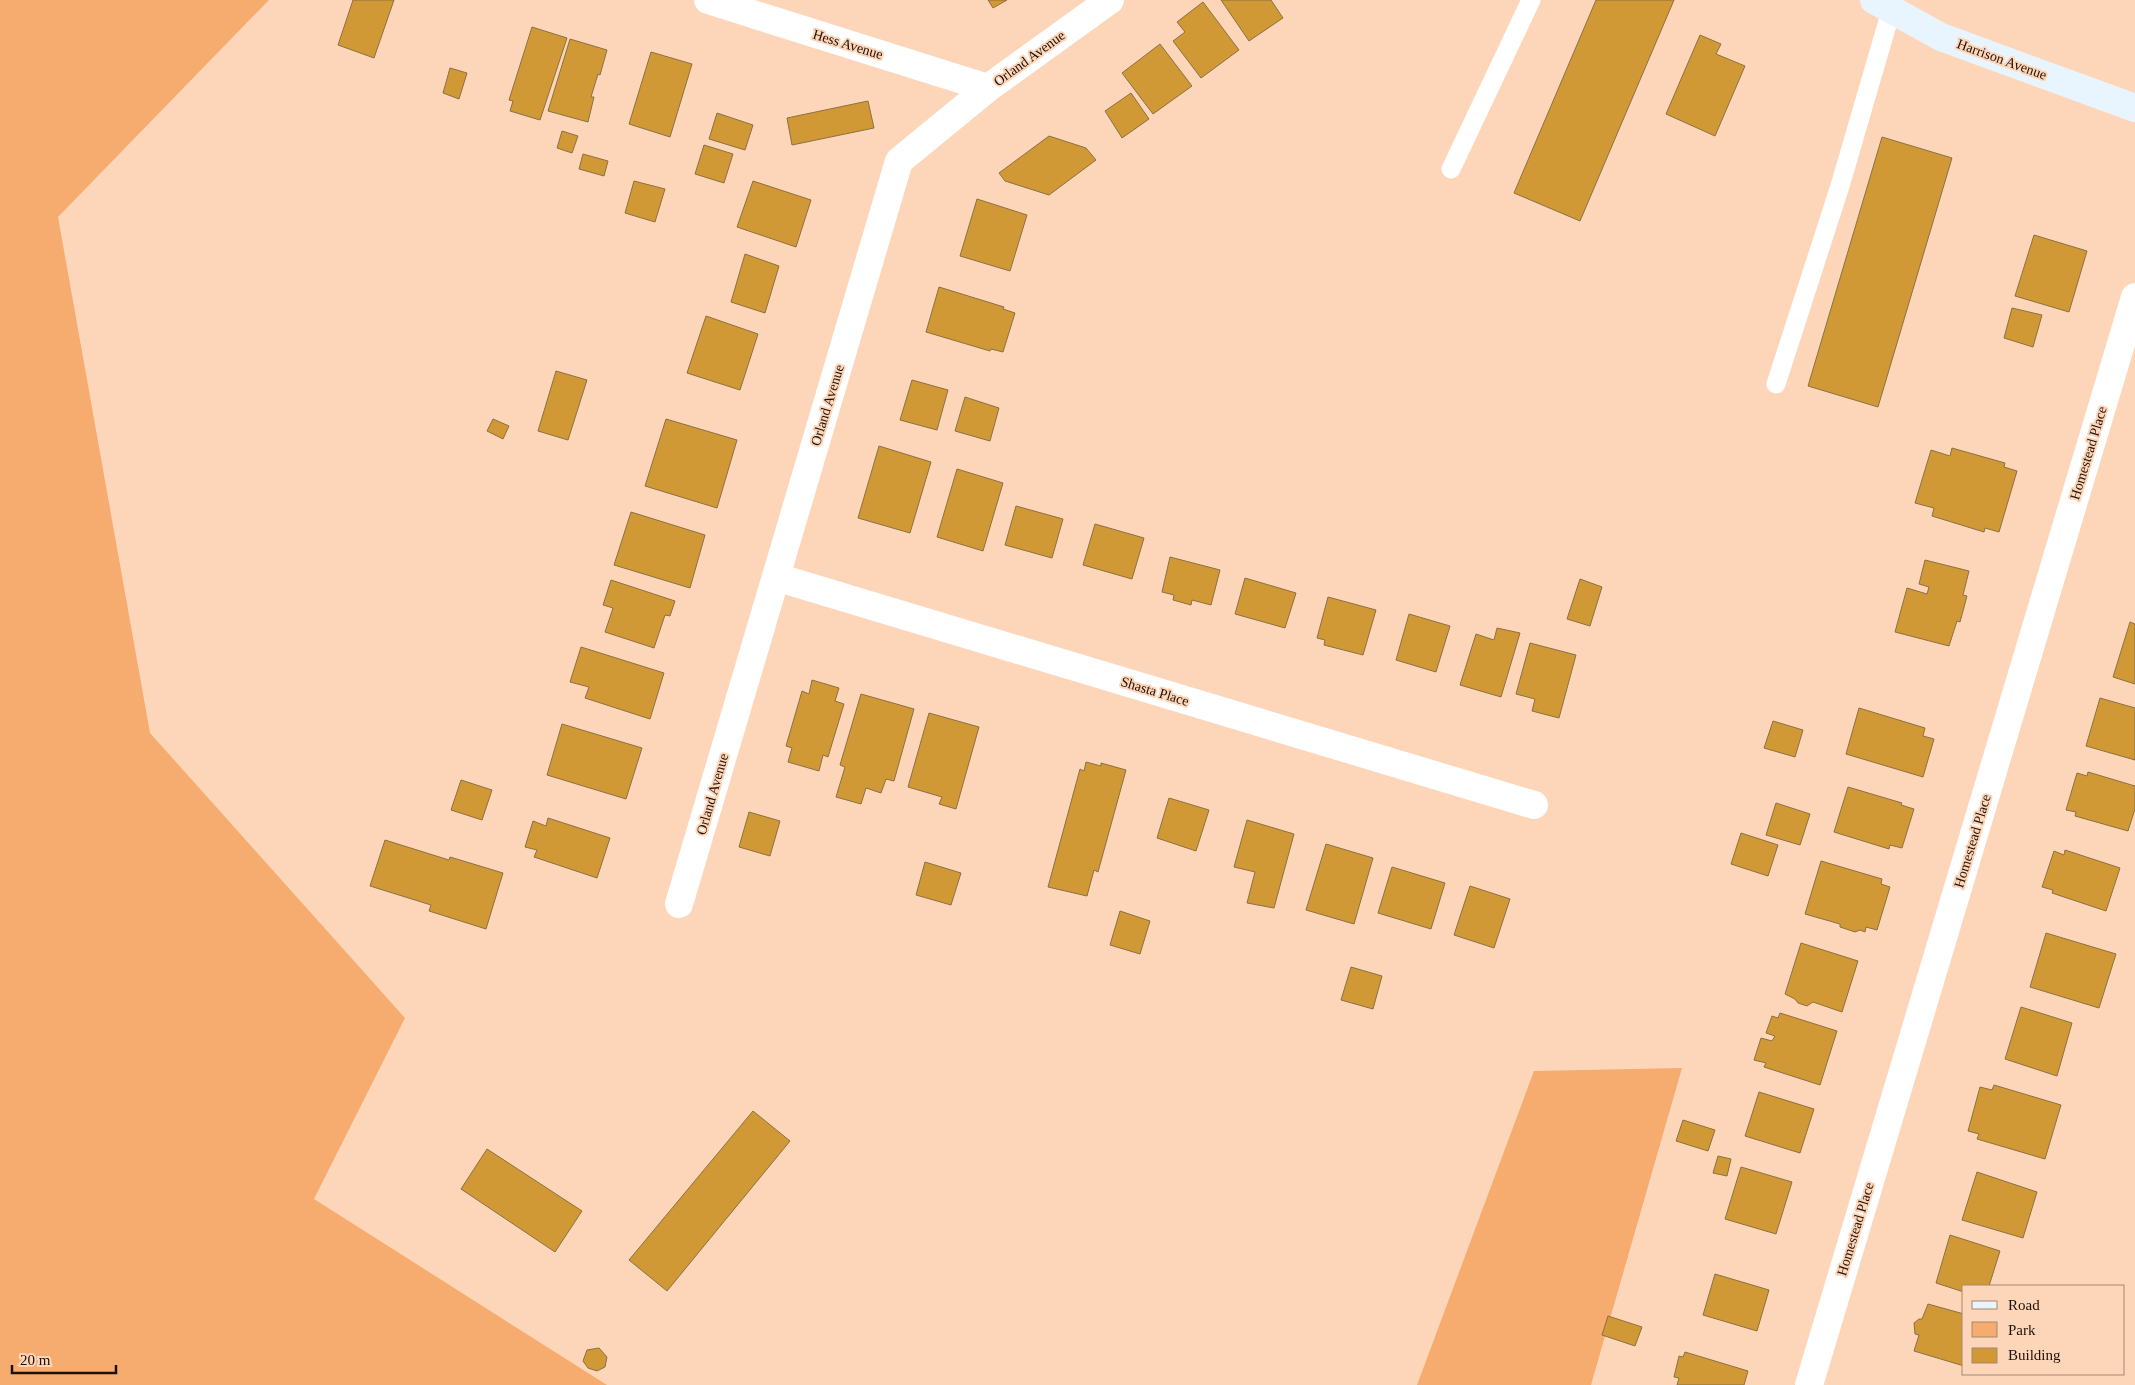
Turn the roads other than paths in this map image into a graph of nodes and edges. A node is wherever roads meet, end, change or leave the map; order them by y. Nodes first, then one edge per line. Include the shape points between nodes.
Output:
1 (708, 0) edge
2 (1110, 0) edge
3 (1531, 0) edge
4 (1883, 5) edge
5 (988, 88) junction
6 (2135, 108) edge
7 (1450, 169) dead end
8 (2135, 297) edge
9 (1776, 384) dead end
10 (776, 577) junction
11 (1534, 805) dead end
12 (679, 904) dead end
13 (1809, 1385) edge

1 - 5 street, Hess Avenue
2 - 5 street, Orland Avenue
3 - 7 lane
4 - 6 main road, Harrison Avenue via 1941,37
4 - 9 lane via 1840,186
5 - 10 street, Orland Avenue via 899,161
8 - 13 street, Homestead Place
10 - 11 street, Shasta Place
10 - 12 street, Orland Avenue

